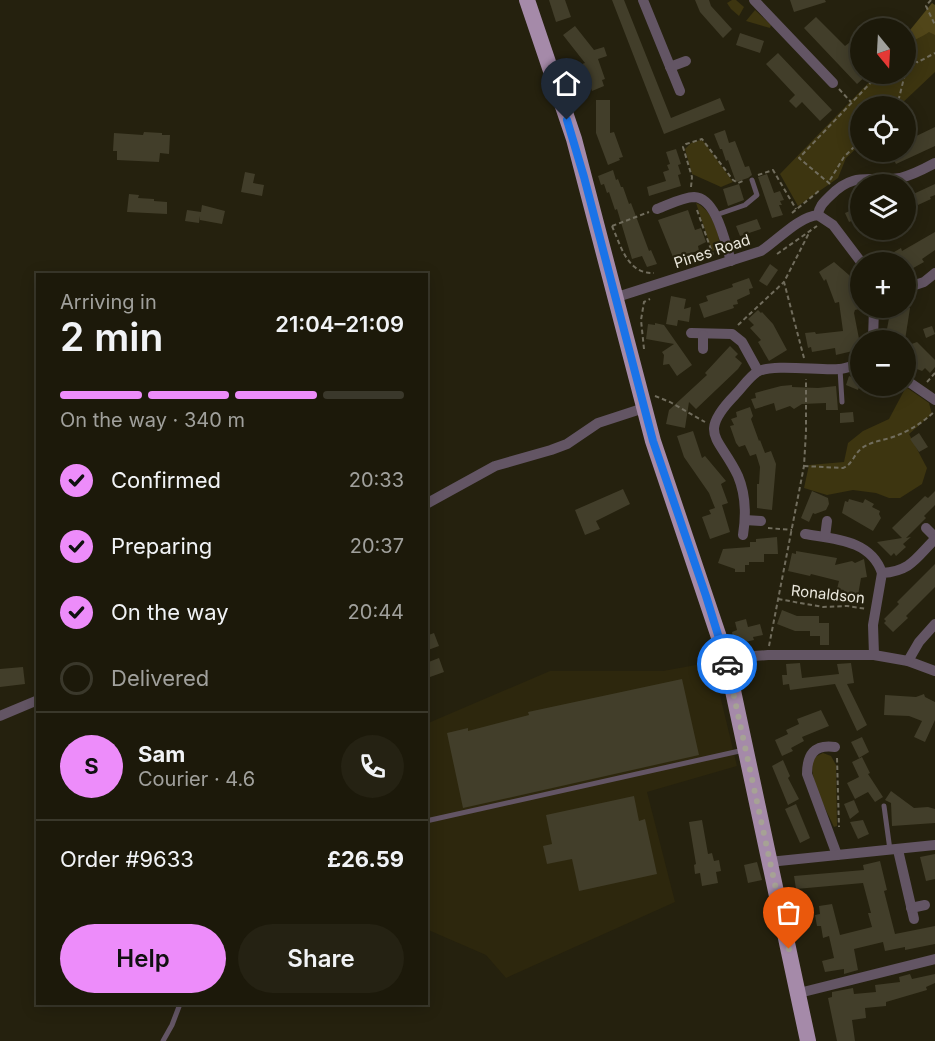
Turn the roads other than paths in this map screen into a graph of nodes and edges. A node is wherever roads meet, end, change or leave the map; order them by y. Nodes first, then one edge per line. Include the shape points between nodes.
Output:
1 (527, 0) edge
2 (643, 0) edge
3 (754, 0) edge
4 (686, 61) dead end
5 (670, 67) junction
6 (833, 83) road end
7 (680, 91) dead end
8 (935, 163) edge
9 (751, 179) road end
10 (657, 209) road end
11 (716, 215) junction
12 (822, 217) junction
13 (853, 252) edge
14 (729, 255) junction
15 (935, 273) edge
16 (916, 285) edge
17 (614, 298) junction
18 (691, 333) dead end
19 (703, 335) junction
20 (703, 349) dead end
21 (850, 366) edge
22 (840, 369) junction
23 (758, 371) junction
24 (916, 387) edge
25 (935, 400) edge
26 (646, 402) junction
27 (842, 402) dead end
28 (428, 503) edge
29 (745, 519) junction
30 (761, 521) road end
31 (827, 521) dead end
32 (926, 528) dead end
33 (805, 534) dead end
34 (743, 535) dead end
35 (825, 537) junction
36 (935, 538) edge
37 (882, 573) junction
38 (935, 624) edge
39 (874, 655) junction
40 (726, 658) junction
41 (908, 661) junction
42 (935, 672) edge
43 (36, 701) edge
44 (0, 716) edge
45 (835, 747) road end
46 (745, 750) junction
47 (884, 807) dead end
48 (428, 821) edge
49 (935, 846) edge
50 (894, 850) junction
51 (837, 855) junction
52 (769, 862) junction
53 (925, 905) dead end
54 (935, 959) edge
55 (799, 993) junction
56 (180, 1005) edge
57 (164, 1041) edge
58 (808, 1041) edge

1 - 17 main road via 605,228
2 - 5 street
3 - 6 street
4 - 5 street
5 - 7 street
8 - 12 street, Pines Road via 901,177 864,178 832,186 819,207
9 - 11 lane via 757,195 745,206
10 - 11 street via 693,197 704,199
11 - 14 street
12 - 13 street
12 - 14 street, Pines Road via 802,220 761,251
14 - 17 street, Pines Road
15 - 16 street
17 - 26 main road
18 - 19 street
19 - 20 street
19 - 23 street via 729,334 738,338
21 - 22 street
22 - 23 street
22 - 27 lane
23 - 29 street via 720,410 713,432 740,483
24 - 25 street
26 - 28 street via 598,423 567,444 495,466
26 - 40 main road via 653,441
29 - 30 street
29 - 34 street
31 - 35 street
32 - 36 street
33 - 35 street
35 - 37 street via 860,545 873,556
36 - 37 street via 907,567
37 - 39 street via 873,625
38 - 41 street
39 - 40 street
39 - 41 street
40 - 46 main road
41 - 42 street
43 - 44 street
45 - 51 street via 815,749 807,760 807,774
46 - 48 lane
46 - 52 main road
47 - 50 lane
49 - 50 street
50 - 51 street
50 - 53 street via 913,914
51 - 52 street
52 - 55 main road
54 - 55 street
55 - 58 main road
56 - 57 lane

